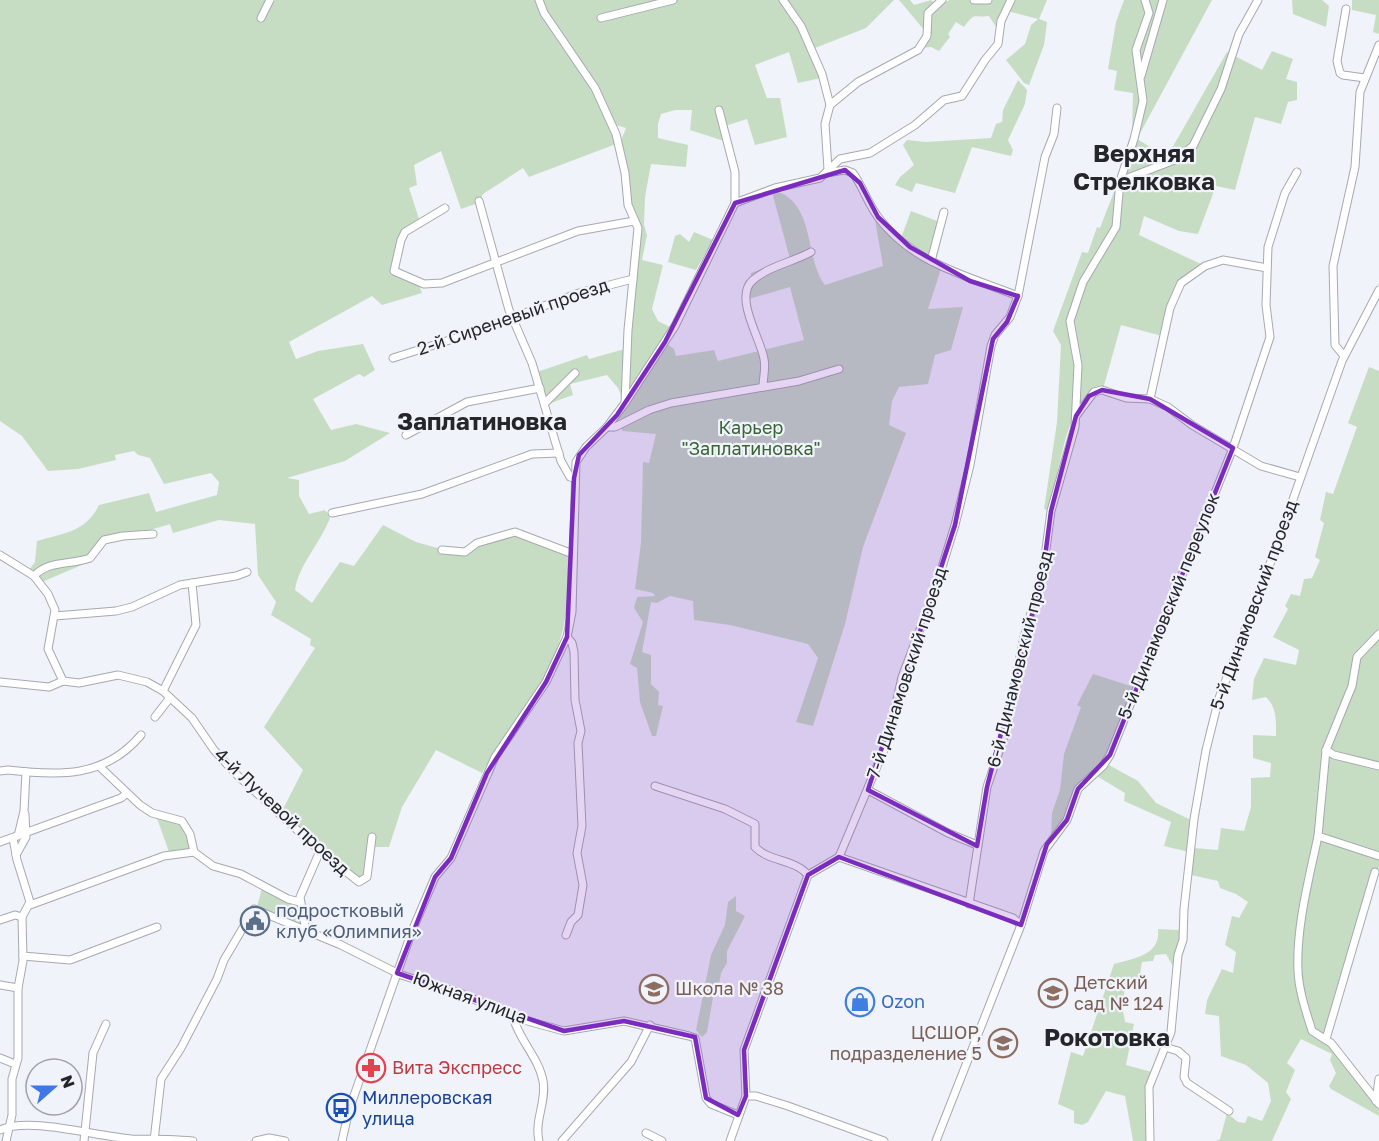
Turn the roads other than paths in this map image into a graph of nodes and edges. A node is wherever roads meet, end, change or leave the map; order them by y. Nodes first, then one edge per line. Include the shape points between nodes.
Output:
1 (270, 0) edge
2 (539, 0) edge
3 (673, 0) edge
4 (783, 0) edge
5 (942, 0) edge
6 (974, 0) edge
7 (987, 0) edge
8 (1011, 0) edge
9 (1145, 0) edge
10 (1163, 0) edge
11 (1258, 0) edge
12 (1346, 9) dead end
13 (261, 18) dead end
14 (601, 18) dead end
15 (1379, 45) edge
16 (1141, 76) junction
17 (1365, 78) junction
18 (830, 105) junction
19 (1057, 108) dead end
20 (719, 110) dead end
21 (827, 171) junction
22 (1297, 172) dead end
23 (1120, 182) junction
24 (479, 201) dead end
25 (735, 202) junction
26 (445, 208) dead end
27 (945, 212) dead end
28 (634, 221) junction
29 (811, 252) dead end
30 (495, 261) junction
31 (931, 261) junction
32 (1267, 268) junction
33 (633, 279) junction
34 (1379, 290) edge
35 (1018, 296) junction
36 (512, 317) junction
37 (1344, 356) junction
38 (393, 357) dead end
39 (839, 369) dead end
40 (575, 373) dead end
41 (763, 387) junction
42 (540, 388) junction
43 (1150, 399) junction
44 (545, 403) junction
45 (625, 404) junction
46 (1076, 416) junction
47 (607, 427) junction
48 (406, 435) dead end
49 (1233, 448) junction
50 (559, 453) junction
51 (1300, 477) junction
52 (574, 478) junction
53 (332, 513) dead end
54 (153, 534) dead end
55 (442, 550) dead end
56 (573, 554) junction
57 (0, 555) edge
58 (247, 572) dead end
59 (34, 576) junction
60 (192, 583) junction
61 (55, 616) junction
62 (1379, 634) edge
63 (567, 637) junction
64 (63, 681) junction
65 (0, 682) edge
66 (163, 692) junction
67 (169, 699) junction
68 (155, 717) dead end
69 (141, 735) dead end
70 (1326, 750) junction
71 (1379, 766) edge
72 (0, 767) edge
73 (100, 767) junction
74 (8, 770) junction
75 (0, 771) edge
76 (26, 772) junction
77 (655, 786) dead end
78 (868, 790) junction
79 (126, 794) junction
80 (24, 811) junction
81 (26, 835) junction
82 (1318, 836) junction
83 (15, 837) junction
84 (372, 837) dead end
85 (0, 842) edge
86 (977, 845) junction
87 (320, 851) junction
88 (194, 852) junction
89 (16, 855) junction
90 (1379, 856) edge
91 (839, 857) junction
92 (1375, 872) dead end
93 (808, 875) junction
94 (300, 902) junction
95 (969, 904) junction
96 (30, 905) junction
97 (22, 918) junction
98 (0, 920) edge
99 (1021, 925) junction
100 (157, 927) dead end
101 (306, 931) junction
102 (566, 935) dead end
103 (23, 956) junction
104 (397, 973) junction
105 (0, 985) edge
106 (18, 988) junction
107 (513, 1017) junction
108 (106, 1024) dead end
109 (650, 1025) junction
110 (1326, 1040) junction
111 (1166, 1047) junction
112 (0, 1058) edge
113 (15, 1064) junction
114 (1379, 1079) edge
115 (746, 1096) junction
116 (1377, 1103) edge
117 (1228, 1112) dead end
118 (738, 1115) junction
119 (11, 1125) junction
120 (0, 1130) edge
121 (646, 1133) dead end
122 (85, 1137) edge
123 (155, 1139) edge
124 (6, 1141) edge
125 (193, 1141) edge
126 (256, 1141) edge
127 (285, 1141) edge
128 (342, 1141) edge
129 (539, 1141) edge
130 (562, 1141) edge
131 (662, 1141) edge
132 (730, 1141) edge
133 (884, 1141) edge
134 (936, 1141) edge
135 (1150, 1141) edge

1 - 13 street
2 - 28 street via 596,88 616,134
3 - 14 street
4 - 18 street via 817,57
5 - 18 street via 928,13 927,36 918,50 858,82
6 - 7 street
8 - 21 street via 1001,21 998,44 962,96 944,100 915,125 870,153 840,159
9 - 16 street via 1149,13 1136,50
10 - 16 street
11 - 23 street via 1239,34 1221,89 1192,146 1177,159
12 - 17 street via 1338,66 1343,75
15 - 17 street
16 - 23 street, 6-й Динамовский проезд via 1143,101
17 - 37 street via 1360,92 1355,167 1333,266 1335,345
18 - 21 street via 825,124
19 - 35 street, 7-й Динамовский проезд
20 - 25 street via 735,172
21 - 25 street via 820,178
21 - 31 street via 853,173 884,224
22 - 32 street, 5-й Динамовский переулок via 1285,193 1268,247
23 - 46 street, 6-й Динамовский проезд via 1116,227 1083,282 1070,321 1078,365
24 - 30 street
25 - 45 street via 675,326
26 - 30 street via 405,232 394,271 424,284 442,283
27 - 31 street
28 - 30 street via 578,231
28 - 33 street via 638,237
29 - 41 street via 757,277 748,287 749,317 765,362
30 - 36 street
31 - 35 street via 970,281
32 - 43 street via 1223,260 1181,283 1168,315
32 - 49 street, 5-й Динамовский переулок via 1270,337
33 - 36 street, 2-й Сиреневый проезд
33 - 45 street
34 - 37 street, 5-й Динамовский проезд
35 - 78 street, 7-й Динамовский проезд via 1007,322 993,339 955,525 903,677 888,740
36 - 38 street, 2-й Сиреневый проезд
36 - 42 street
37 - 51 street, 5-й Динамовский проезд
39 - 41 street
40 - 44 street
41 - 47 street via 671,403
42 - 44 street
42 - 48 street via 466,402
43 - 46 street, 6-й Динамовский проезд via 1126,398 1102,390 1094,392
43 - 49 street, 6-й Динамовский проезд
44 - 50 street
45 - 47 street
46 - 86 street, 6-й Динамовский проезд via 1051,511 1043,572 1024,637 1003,740 987,787
47 - 52 street via 579,455
49 - 51 street, 6-й Динамовский проезд via 1261,466
49 - 99 street, 5-й Динамовский переулок via 1110,754 1078,789 1068,820 1047,844
50 - 52 street via 566,472
50 - 53 street via 532,454 422,494
51 - 111 street, 5-й Динамовский проезд via 1229,666 1206,750
52 - 56 street
54 - 59 street via 104,540 90,558 53,565
55 - 56 street via 465,552 477,543 515,532
56 - 63 street via 572,612
57 - 59 street
58 - 60 street
59 - 61 street via 48,594
60 - 61 street via 132,607
60 - 66 street via 196,625
61 - 64 street via 48,649
62 - 70 street via 1357,657 1352,686
63 - 102 street via 574,652 575,700 581,731 578,743 582,826 577,853 584,885 578,915
63 - 104 street via 546,682 487,773 451,858 435,877
64 - 65 street via 43,687
64 - 66 street via 79,683 118,675 147,682
66 - 67 street, 4-й Лучевой проезд
67 - 68 street
67 - 87 street, 4-й Лучевой проезд via 192,718 236,774
69 - 73 street via 118,757
70 - 71 street
70 - 82 street
72 - 74 street
73 - 76 street via 65,773
73 - 79 street
74 - 75 street
74 - 76 street
76 - 80 street
77 - 93 street via 725,809 755,824 755,847 761,853
78 - 86 street
78 - 91 street, 7-й Динамовский проезд
79 - 81 street
79 - 88 street via 152,813 182,821
80 - 81 street
80 - 83 street
81 - 83 street
81 - 89 street
82 - 90 street
82 - 110 street via 1300,933 1298,970 1312,1030
83 - 85 street
83 - 89 street
84 - 87 street, 4-й Лучевой проезд via 370,868 363,881 346,873
86 - 95 street, 6-й Динамовский проезд
87 - 94 street
88 - 94 street via 213,866 241,873
88 - 96 street via 164,856
89 - 96 street
91 - 93 street
91 - 95 street
92 - 110 street
93 - 115 street via 744,1050
94 - 101 street
95 - 99 street via 1013,918
96 - 97 street
97 - 98 street via 15,915
97 - 103 street
99 - 134 street
100 - 103 street via 70,960
101 - 104 street, Южная улица
101 - 123 street, Южная улица via 254,909 161,1079
103 - 106 street
104 - 107 street, Южная улица via 460,993
104 - 128 street
105 - 106 street
106 - 113 street via 19,1047
107 - 109 street, Южная улица via 570,1031 614,1021
107 - 129 street via 544,1082
108 - 122 street via 93,1053
109 - 118 street, Южная улица via 695,1038 706,1098
109 - 130 street via 631,1062
110 - 116 street
111 - 117 street via 1186,1058 1187,1083
111 - 135 street, 5-й Динамовский проезд via 1149,1087
112 - 113 street
113 - 119 street
114 - 116 street
115 - 118 street
115 - 133 street via 788,1106
118 - 132 street
119 - 120 street
119 - 122 street
119 - 124 street
121 - 131 street
122 - 123 street
123 - 125 street
126 - 127 street

